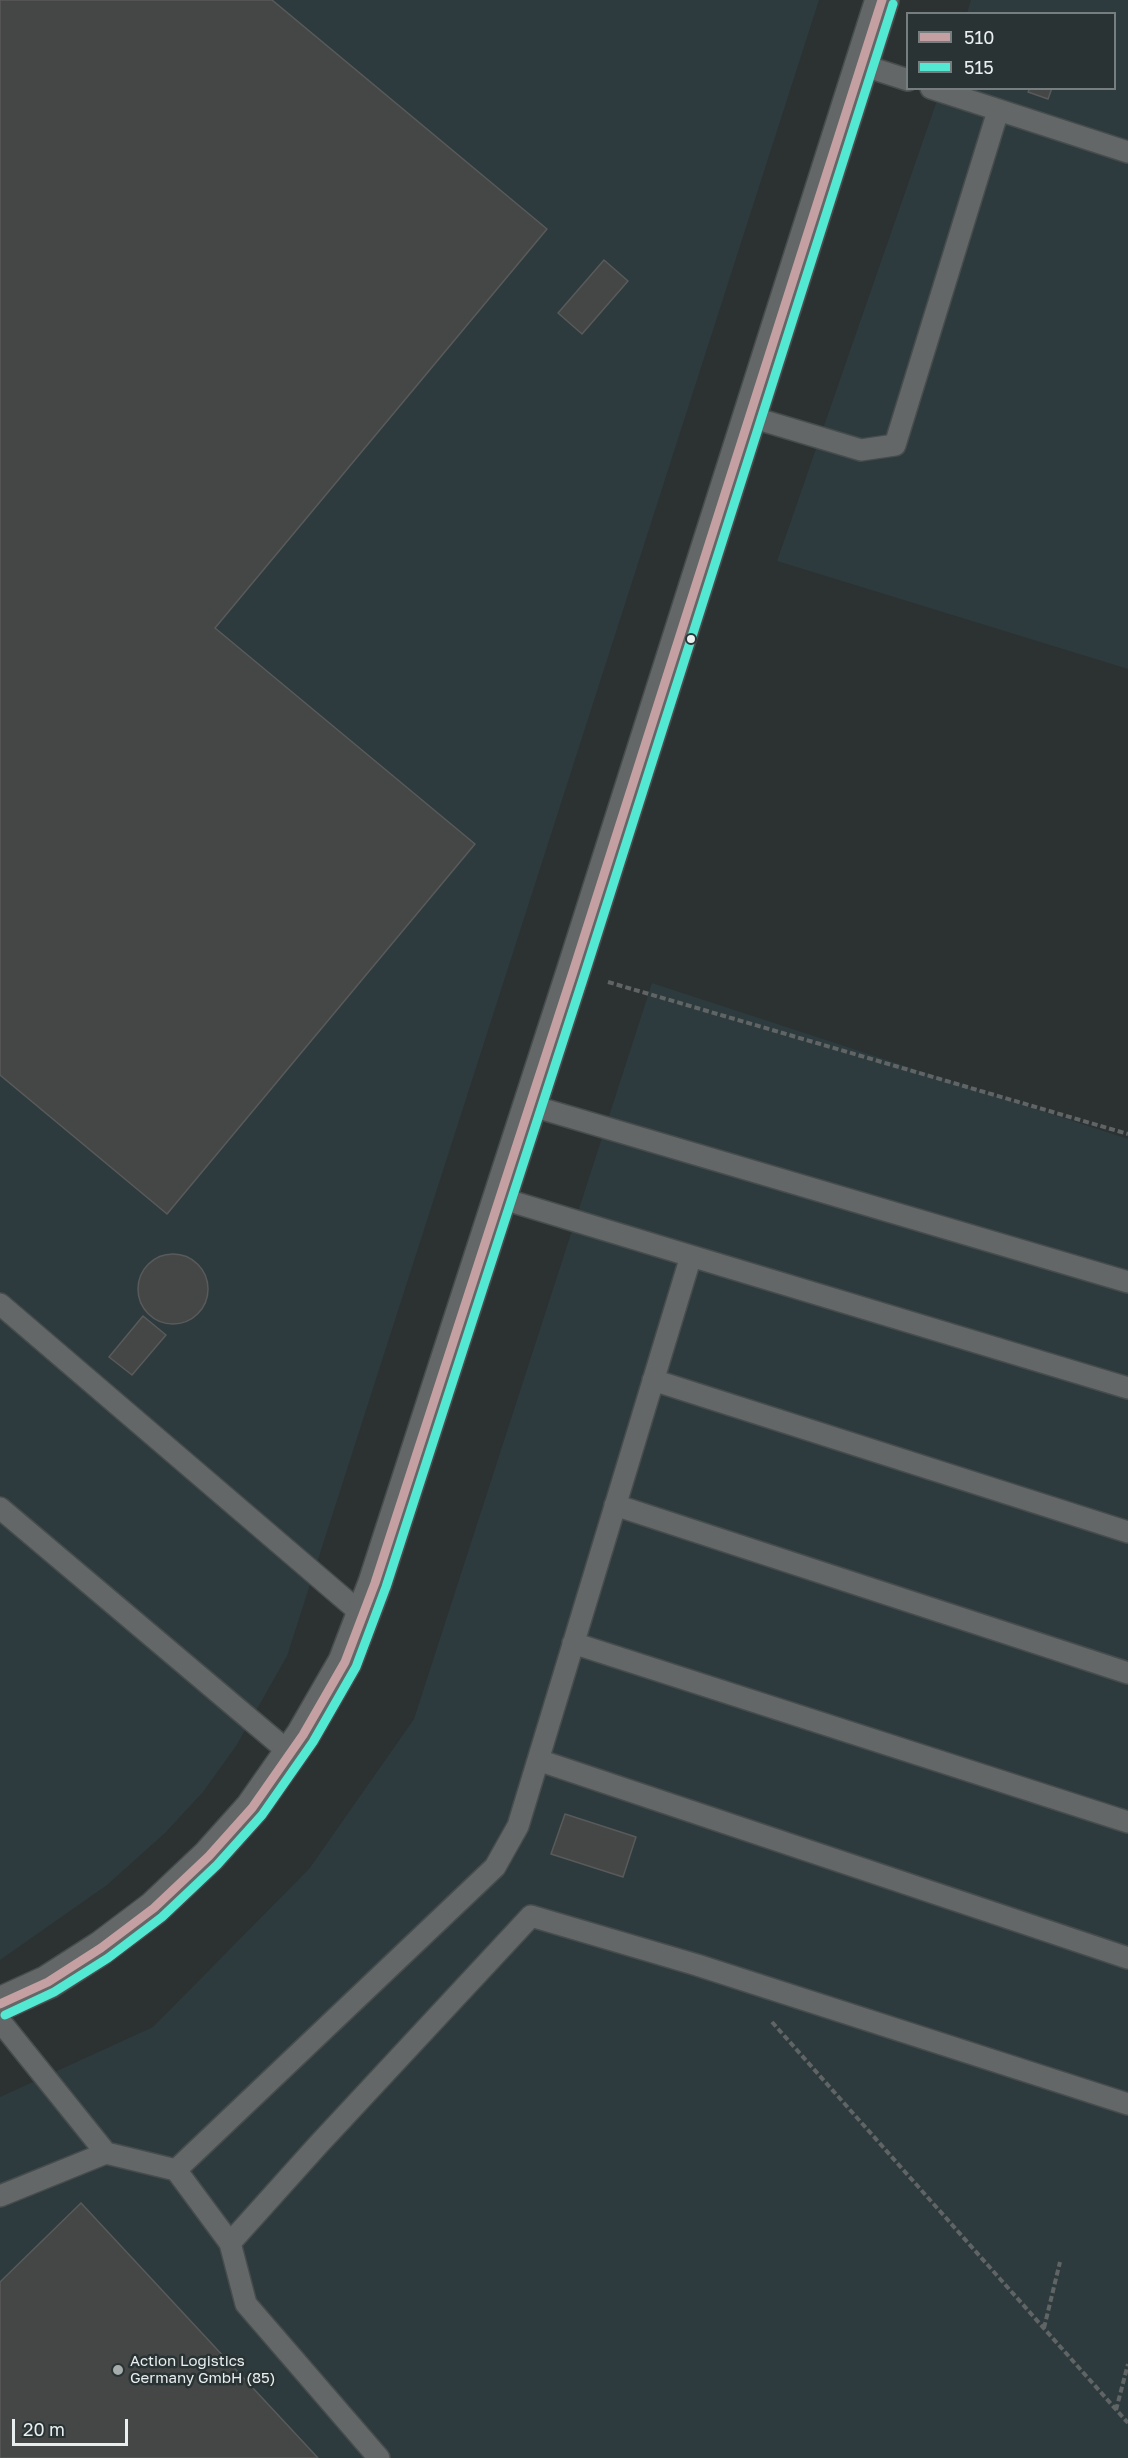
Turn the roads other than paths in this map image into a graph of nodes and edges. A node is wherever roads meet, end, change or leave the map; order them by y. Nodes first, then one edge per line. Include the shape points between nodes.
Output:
1 (882, 0) edge
2 (861, 65) junction
3 (906, 79) edge
4 (938, 90) edge
5 (998, 111) junction
6 (1128, 152) edge
7 (751, 417) junction
8 (529, 1105) junction
9 (500, 1198) junction
10 (691, 1256) junction
11 (1128, 1282) edge
12 (0, 1304) edge
13 (653, 1380) junction
14 (1128, 1388) edge
15 (615, 1505) junction
16 (0, 1508) edge
17 (1128, 1532) edge
18 (363, 1615) junction
19 (573, 1642) junction
20 (1128, 1673) edge
21 (290, 1753) junction
22 (538, 1760) junction
23 (1128, 1822) edge
24 (1128, 1958) edge
25 (0, 2004) edge
26 (0, 2021) edge
27 (1128, 2104) edge
28 (106, 2153) junction
29 (176, 2170) junction
30 (0, 2196) edge
31 (230, 2243) junction
32 (379, 2458) edge

1 - 2 street
2 - 3 lane
2 - 7 street
4 - 5 lane
5 - 6 lane
5 - 7 lane via 895,445 861,450
7 - 8 street
8 - 9 street
8 - 11 lane
9 - 10 lane
9 - 18 street
10 - 13 lane
10 - 14 lane
12 - 18 lane
13 - 15 lane
13 - 17 lane
15 - 19 lane
15 - 20 lane
16 - 21 lane
18 - 21 street via 345,1662
19 - 22 lane
19 - 23 lane
21 - 25 street via 252,1808 154,1908 57,1976
22 - 24 lane
22 - 29 lane via 518,1826 495,1867
26 - 28 lane
27 - 31 lane via 697,1965 531,1916
28 - 29 lane
28 - 30 lane
29 - 31 lane
31 - 32 lane via 246,2304

